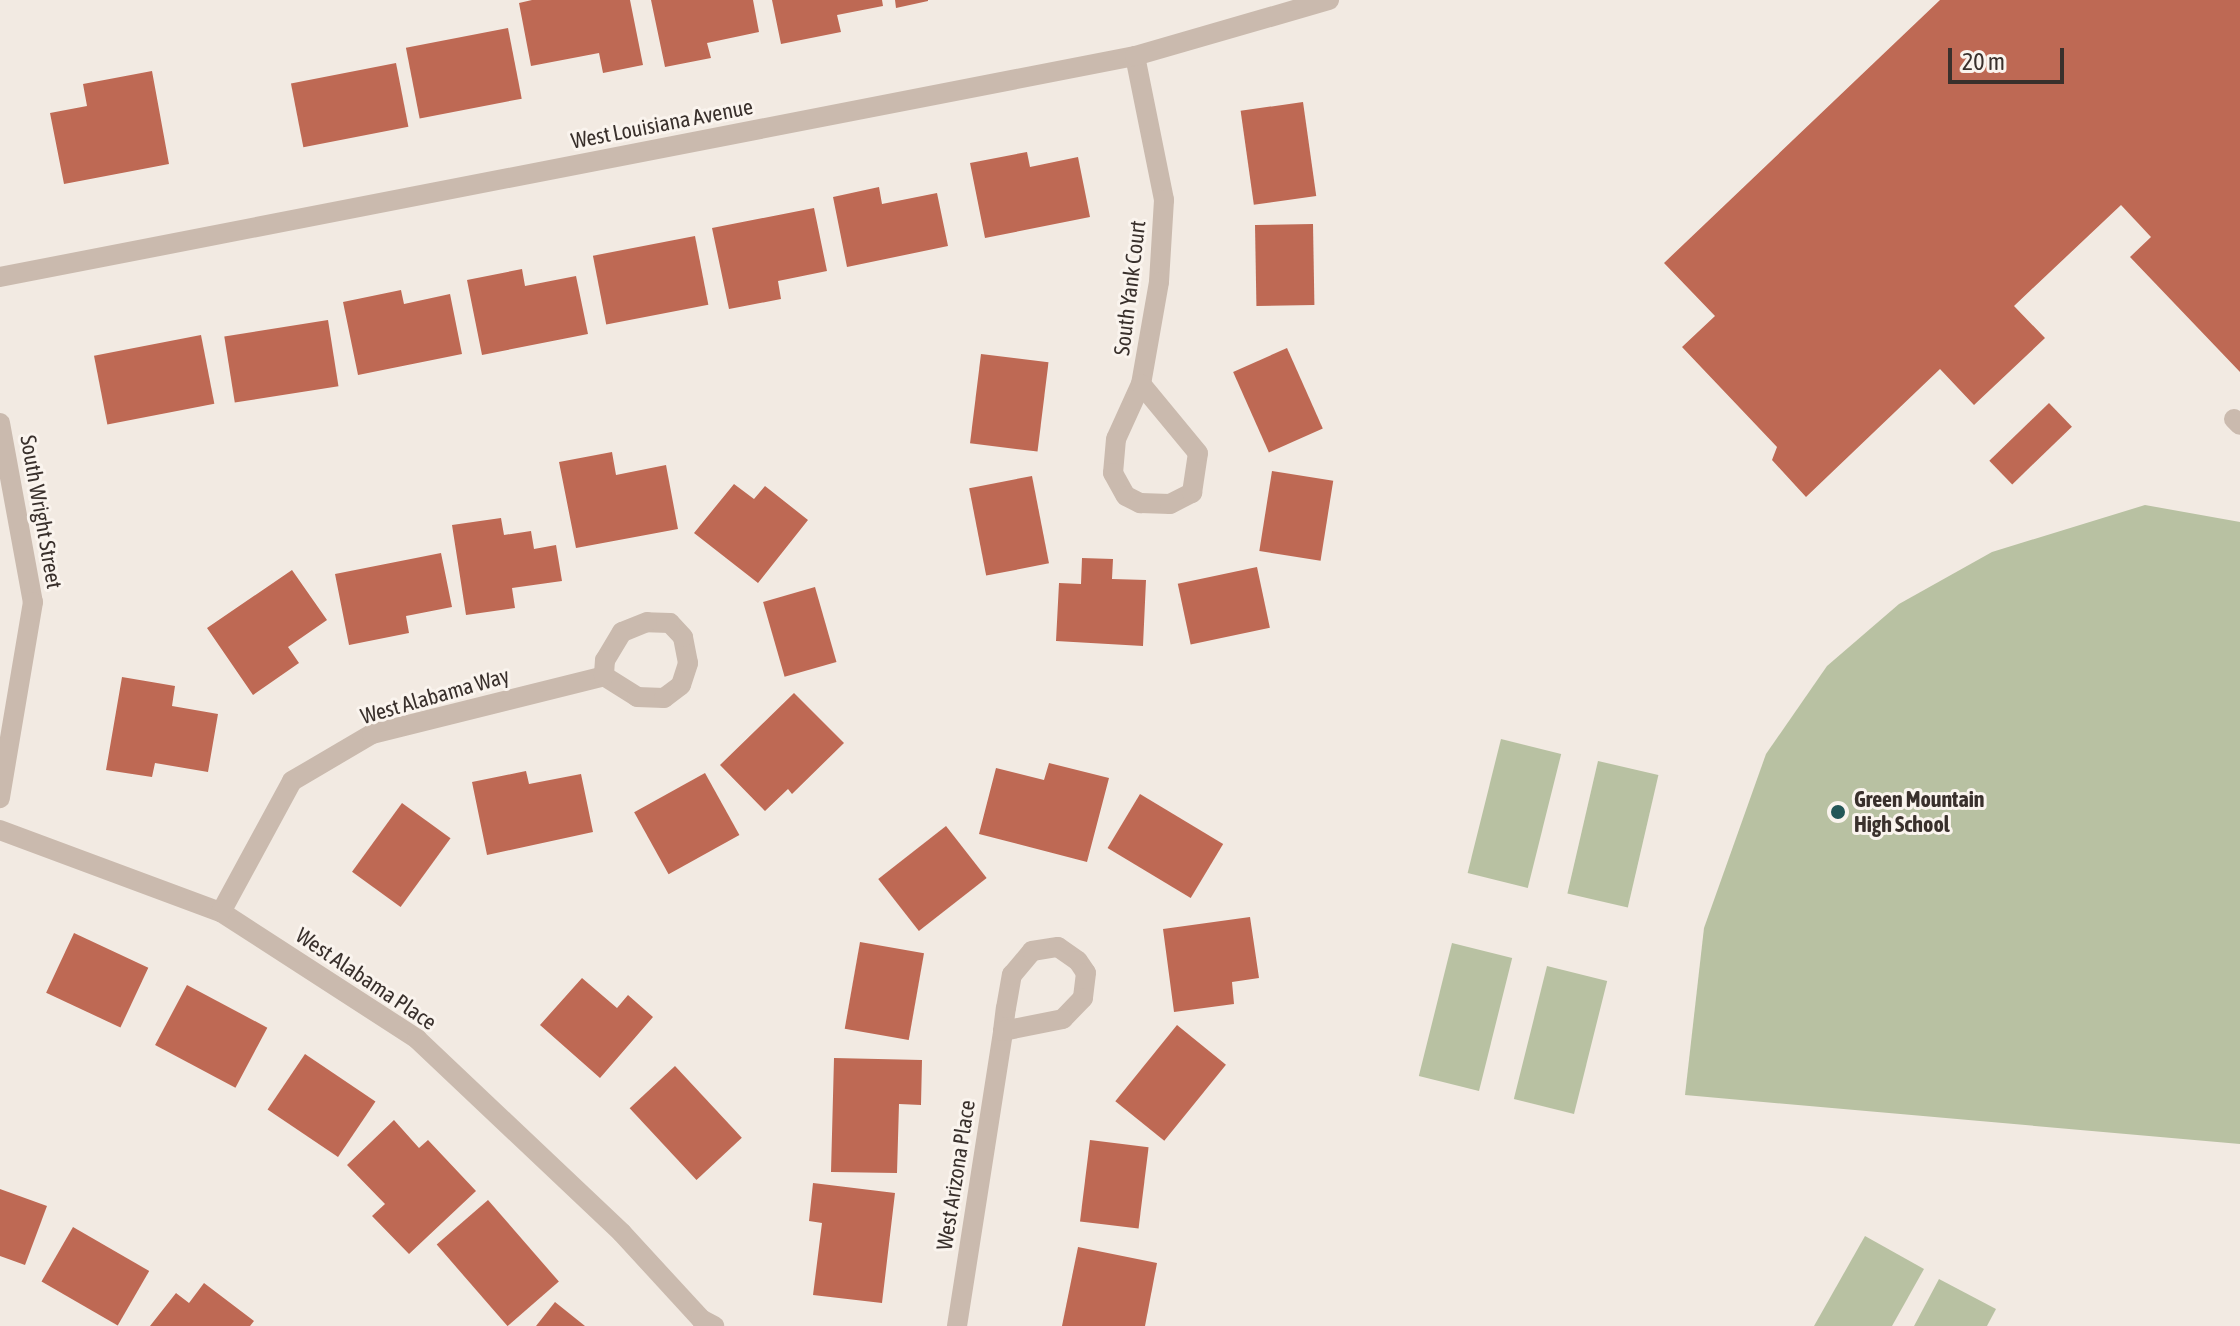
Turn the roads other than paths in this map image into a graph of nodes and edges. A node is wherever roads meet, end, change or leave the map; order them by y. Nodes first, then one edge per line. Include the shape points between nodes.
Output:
1 (1329, 0) edge
2 (1135, 56) junction
3 (0, 277) edge
4 (1141, 384) junction
5 (0, 423) edge
6 (604, 676) junction
7 (0, 798) edge
8 (0, 830) edge
9 (221, 912) junction
10 (1003, 1031) junction
11 (714, 1326) edge
12 (957, 1326) edge

1 - 2 street, West Louisiana Avenue
2 - 3 street, West Louisiana Avenue
2 - 4 street, South Yank Court via 1164,200 1159,282
4 - 4 street, South Yank Court via 1116,439 1113,473 1126,496 1140,503 1170,504 1192,493 1198,453
5 - 7 street, South Wright Street via 33,602
6 - 6 street via 637,697 664,698 681,685 688,663 683,637 670,623 647,622 622,632 605,660
6 - 9 street, West Alabama Way via 372,734 292,781
8 - 9 street, West Alabama Place
9 - 11 street, West Alabama Place via 417,1039
10 - 10 street, West Arizona Place via 1012,975 1032,951 1058,947 1078,961 1086,973 1083,998 1063,1019
10 - 12 street, West Arizona Place

